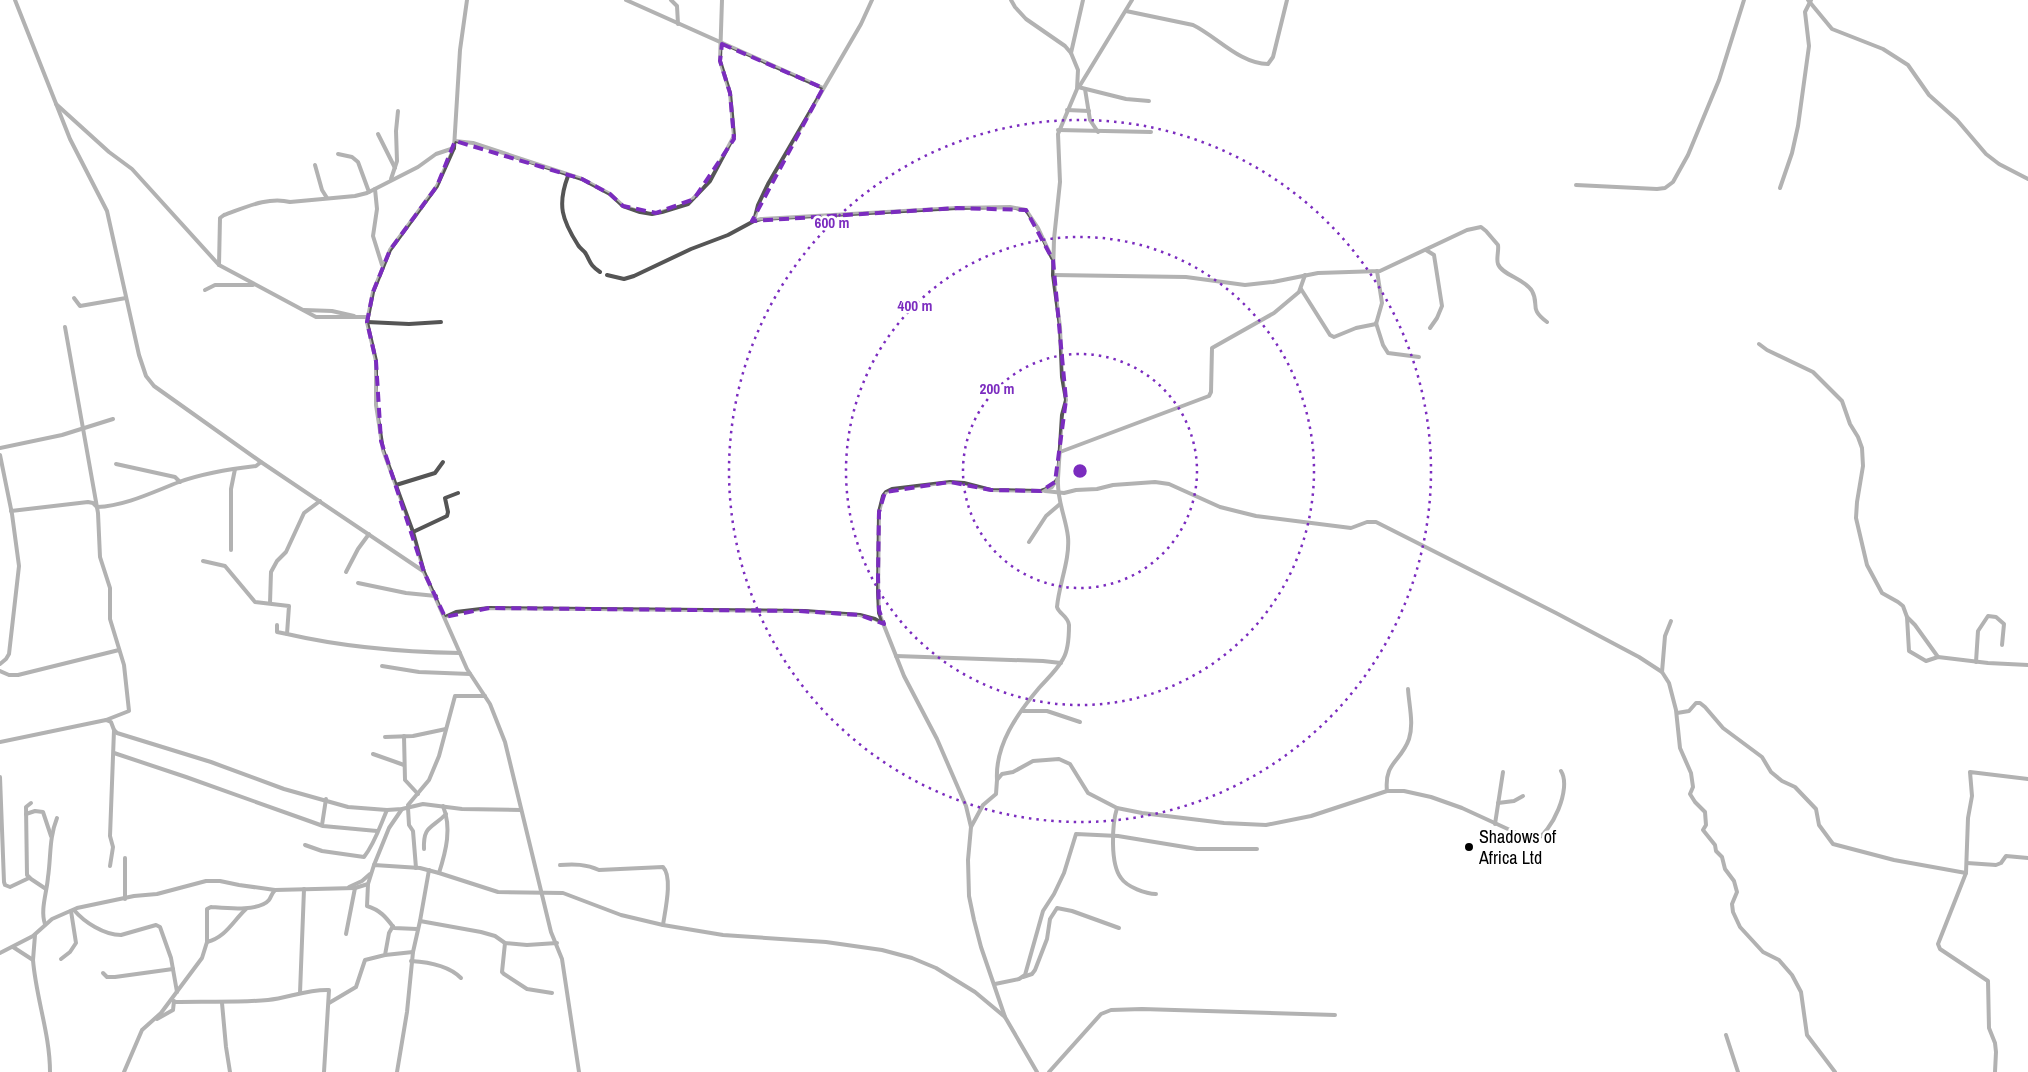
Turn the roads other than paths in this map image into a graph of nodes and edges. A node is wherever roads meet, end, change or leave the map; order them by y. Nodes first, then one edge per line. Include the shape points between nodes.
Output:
1 (15, 0) edge
2 (467, 0) edge
3 (626, 0) edge
4 (671, 0) edge
5 (722, 0) edge
6 (872, 0) edge
7 (1011, 0) edge
8 (1083, 0) edge
9 (1132, 0) edge
10 (1288, 0) edge
11 (1744, 0) edge
12 (1809, 0) edge
13 (1126, 11) junction
14 (678, 24) junction
15 (722, 44) junction
16 (1071, 53) junction
17 (823, 88) junction
18 (1078, 88) junction
19 (1086, 89) junction
20 (1149, 101) dead end
21 (56, 104) junction
22 (1067, 110) junction
23 (398, 111) dead end
24 (1089, 111) junction
25 (1058, 130) junction
26 (1098, 132) junction
27 (1151, 132) dead end
28 (378, 134) dead end
29 (455, 141) junction
30 (454, 148) junction
31 (338, 154) dead end
32 (315, 165) dead end
33 (395, 168) junction
34 (568, 176) junction
35 (2028, 178) edge
36 (391, 179) junction
37 (1576, 185) dead end
38 (375, 188) junction
39 (1780, 188) dead end
40 (369, 192) junction
41 (327, 198) junction
42 (754, 221) junction
43 (1426, 250) junction
44 (1053, 260) junction
45 (219, 265) junction
46 (382, 266) junction
47 (1377, 271) junction
48 (600, 272) dead end
49 (607, 275) dead end
50 (1053, 275) junction
51 (1305, 275) junction
52 (255, 285) junction
53 (1301, 289) junction
54 (205, 290) dead end
55 (74, 298) dead end
56 (126, 298) junction
57 (303, 310) junction
58 (356, 317) junction
59 (368, 319) junction
60 (441, 322) dead end
61 (1547, 322) dead end
62 (1376, 323) junction
63 (65, 326) dead end
64 (1430, 328) dead end
65 (1759, 344) dead end
66 (1419, 358) dead end
67 (113, 419) dead end
68 (82, 428) junction
69 (0, 448) edge
70 (1060, 452) junction
71 (0, 456) edge
72 (262, 462) junction
73 (443, 462) dead end
74 (116, 464) dead end
75 (234, 469) junction
76 (1058, 478) junction
77 (180, 482) junction
78 (396, 485) junction
79 (1045, 490) junction
80 (458, 493) dead end
81 (1057, 493) junction
82 (320, 501) junction
83 (1060, 504) junction
84 (97, 507) junction
85 (11, 511) junction
86 (413, 532) junction
87 (369, 534) junction
88 (1029, 542) dead end
89 (231, 550) dead end
90 (203, 561) dead end
91 (346, 572) dead end
92 (424, 572) junction
93 (358, 583) dead end
94 (436, 596) junction
95 (270, 603) junction
96 (445, 617) junction
97 (1907, 617) junction
98 (1671, 622) dead end
99 (884, 624) junction
100 (277, 625) dead end
101 (287, 634) junction
102 (2002, 645) dead end
103 (119, 650) junction
104 (460, 653) junction
105 (896, 656) junction
106 (1938, 657) junction
107 (1976, 662) junction
108 (1060, 663) junction
109 (0, 664) edge
110 (2028, 665) edge
111 (382, 666) dead end
112 (0, 671) edge
113 (1662, 672) junction
114 (470, 674) junction
115 (1408, 689) dead end
116 (485, 696) junction
117 (1023, 711) junction
118 (1677, 713) junction
119 (106, 720) junction
120 (1080, 722) dead end
121 (446, 729) junction
122 (114, 730) junction
123 (404, 736) junction
124 (385, 737) dead end
125 (0, 742) edge
126 (114, 753) junction
127 (372, 754) dead end
128 (404, 765) junction
129 (1561, 771) dead end
130 (1503, 772) dead end
131 (0, 777) edge
132 (2028, 779) edge
133 (998, 780) junction
134 (1388, 791) junction
135 (418, 794) junction
136 (1523, 796) dead end
137 (326, 799) junction
138 (31, 803) dead end
139 (1498, 804) junction
140 (443, 806) junction
141 (408, 808) junction
142 (450, 808) junction
143 (1117, 808) junction
144 (387, 810) junction
145 (402, 810) junction
146 (521, 810) junction
147 (446, 813) junction
148 (26, 814) junction
149 (57, 818) dead end
150 (1495, 824) junction
151 (322, 825) junction
152 (971, 827) junction
153 (377, 831) junction
154 (51, 836) junction
155 (1113, 836) junction
156 (304, 845) dead end
157 (424, 849) dead end
158 (1257, 849) dead end
159 (125, 858) dead end
160 (2028, 858) edge
161 (1967, 863) junction
162 (374, 865) junction
163 (560, 865) dead end
164 (110, 866) dead end
165 (416, 868) junction
166 (429, 870) junction
167 (439, 873) junction
168 (1966, 873) junction
169 (370, 874) junction
170 (29, 878) junction
171 (368, 884) junction
172 (347, 888) junction
173 (355, 888) junction
174 (46, 889) junction
175 (304, 889) junction
176 (274, 890) junction
177 (541, 892) junction
178 (1156, 894) dead end
179 (125, 898) junction
180 (246, 909) junction
181 (72, 910) junction
182 (420, 920) junction
183 (45, 924) junction
184 (663, 925) junction
185 (393, 926) junction
186 (1119, 928) dead end
187 (417, 929) junction
188 (35, 934) junction
189 (346, 934) dead end
190 (207, 942) junction
191 (505, 943) junction
192 (557, 943) junction
193 (13, 947) junction
194 (412, 952) junction
195 (0, 953) edge
196 (386, 955) junction
197 (61, 959) dead end
198 (33, 960) junction
199 (411, 961) junction
200 (173, 969) junction
201 (103, 974) dead end
202 (1023, 977) junction
203 (461, 978) dead end
204 (995, 984) junction
205 (300, 993) junction
206 (552, 993) dead end
207 (176, 994) junction
208 (174, 1002) junction
209 (222, 1003) junction
210 (329, 1003) junction
211 (1334, 1015) dead end
212 (1005, 1017) junction
213 (153, 1020) junction
214 (1726, 1035) dead end
215 (50, 1072) edge
216 (124, 1072) edge
217 (230, 1072) edge
218 (324, 1072) edge
219 (397, 1072) edge
220 (579, 1072) edge
221 (1037, 1072) edge
222 (1049, 1072) edge
223 (1738, 1072) edge
224 (1835, 1072) edge
225 (1995, 1072) edge

1 - 21 street
2 - 29 street via 460,50
3 - 14 street
4 - 14 street via 677,6
5 - 15 street
6 - 17 street
7 - 16 street via 1026,19
8 - 16 street
9 - 13 street
10 - 13 street via 1273,57 1268,64 1225,47 1193,25
11 - 37 street via 1712,98 1688,155 1672,182 1657,189
12 - 35 street via 1832,29 1884,49 1908,65 1929,95 1957,120 1986,154
12 - 39 street via 1805,12 1809,46 1798,120 1792,153
13 - 18 street
14 - 15 street
15 - 17 street
15 - 34 street via 720,61 730,93 734,136 710,180 691,202 662,212 640,212 623,206 614,197 582,179
16 - 18 street via 1078,70
17 - 42 street via 768,184
18 - 19 street
18 - 22 street
19 - 20 street
19 - 24 street
21 - 45 street via 132,169
21 - 56 street via 107,211
22 - 24 street
22 - 25 street
23 - 33 street
24 - 26 street via 1090,120
25 - 26 street
25 - 44 street via 1060,182
26 - 27 street
28 - 33 street
29 - 30 street
29 - 34 street via 473,143
30 - 36 street via 436,154 418,167
30 - 46 street via 437,186 394,244
31 - 40 street via 358,162
32 - 41 street
33 - 36 street
34 - 48 street via 561,196 563,217 590,264
36 - 38 street
38 - 40 street
38 - 46 street via 373,236
40 - 41 street
41 - 45 street via 290,202 279,199 221,216 218,227
42 - 44 street via 1010,207 1026,210 1031,216
42 - 49 street via 634,276 624,279
43 - 47 street
43 - 61 street via 1467,230 1483,228 1498,245 1498,265 1532,291 1537,314
43 - 64 street via 1434,255 1442,304
44 - 50 street
45 - 52 street
46 - 59 street
47 - 51 street
47 - 62 street via 1382,303
50 - 51 street via 1186,277 1240,285
50 - 70 street via 1066,400
51 - 53 street
52 - 54 street via 224,285
52 - 57 street
53 - 62 street via 1332,337
53 - 70 street via 1268,317 1212,348 1209,396
55 - 56 street via 80,306
56 - 72 street via 138,356 146,376
57 - 58 street via 332,311
57 - 58 street via 316,317
58 - 59 street
59 - 60 street via 409,324
59 - 78 street via 376,361 381,441
62 - 66 street via 1388,352
63 - 68 street
65 - 97 street via 1813,372 1842,401 1862,448 1856,518 1867,565 1882,593 1901,604
67 - 68 street
68 - 69 street
68 - 84 street
70 - 76 street
71 - 85 street
72 - 75 street
72 - 82 street
73 - 78 street via 435,473
74 - 77 street via 175,477
75 - 77 street
75 - 89 street
76 - 79 street via 1052,487
76 - 81 street
77 - 84 street via 142,497
78 - 86 street
79 - 81 street
79 - 99 street via 991,490 950,482 886,492 879,512 878,577 879,610
80 - 86 street via 445,498 447,516
81 - 83 street
81 - 113 street via 1160,482 1220,506 1256,516 1351,528 1376,522 1556,613
82 - 87 street
82 - 95 street via 304,512 286,552 271,572
83 - 88 street via 1046,516
83 - 108 street via 1068,539 1058,609 1066,616 1069,625 1065,653
84 - 85 street via 91,502
84 - 103 street via 100,557 110,588 110,619
85 - 109 street via 18,562 17,588 9,654
86 - 92 street
87 - 91 street
87 - 92 street
90 - 95 street via 225,566 253,600
92 - 94 street
93 - 94 street
94 - 96 street
95 - 101 street via 289,606
96 - 99 street via 456,612 490,608 799,610 860,615
96 - 104 street
97 - 106 street
97 - 106 street via 1909,650 1926,661
98 - 113 street via 1665,636
99 - 105 street
100 - 101 street via 277,632
101 - 104 street via 388,649
102 - 107 street via 2004,624 1996,617 1988,616 1978,630
103 - 112 street via 18,675
103 - 119 street via 124,664 129,712
104 - 114 street
105 - 108 street
105 - 152 street via 966,806
106 - 107 street
107 - 110 street
108 - 117 street
111 - 114 street via 418,672
113 - 118 street via 1669,683
114 - 116 street
115 - 134 street via 1410,736 1386,777
116 - 121 street via 455,696
116 - 146 street via 505,742
117 - 120 street via 1047,710
117 - 133 street via 1000,749
118 - 168 street via 1689,711 1696,703 1705,707 1716,722 1762,757 1771,772 1794,787 1816,809 1819,824 1833,844 1894,860
118 - 224 street via 1680,748 1692,773 1690,794 1705,812 1706,826 1703,830 1715,845 1737,888 1732,904 1734,917 1749,939 1766,955 1779,960 1792,975 1801,994 1806,1035
119 - 122 street via 111,722
119 - 125 street
121 - 123 street
121 - 135 street via 429,780
122 - 126 street
122 - 137 street via 284,789
123 - 124 street
123 - 128 street
126 - 151 street
126 - 164 street
127 - 128 street
128 - 135 street via 407,783
129 - 150 street via 1565,781 1562,801 1537,840 1532,841
130 - 139 street
131 - 170 street via 4,882 10,887
132 - 161 street via 1970,772 1972,796
133 - 143 street via 1002,774 1014,772 1033,761 1059,759 1070,764 1087,792
133 - 152 street via 996,794 983,806
134 - 143 street via 1311,816 1266,825 1214,822
134 - 150 street via 1431,797
135 - 145 street
136 - 139 street
137 - 144 street via 351,807
137 - 151 street
138 - 148 street
139 - 150 street
140 - 141 street via 418,804
140 - 142 street
140 - 147 street
141 - 145 street
141 - 165 street
142 - 146 street
142 - 147 street
143 - 155 street
144 - 145 street
144 - 153 street
145 - 162 street via 389,828
146 - 177 street
147 - 157 street via 426,831
147 - 167 street via 447,838
148 - 154 street via 43,812
148 - 170 street
149 - 154 street
151 - 153 street
152 - 204 street via 969,896
153 - 156 street via 374,844 363,857
154 - 174 street
155 - 158 street via 1202,849
155 - 178 street via 1121,878 1140,890
155 - 202 street via 1074,835 1064,873 1043,911
159 - 179 street
160 - 161 street via 2006,856 1996,865
161 - 168 street
162 - 165 street
162 - 169 street
163 - 184 street via 578,864 597,870 663,867 668,874
165 - 166 street
166 - 167 street
166 - 182 street
167 - 177 street via 498,892
168 - 225 street via 1938,945 1988,981 1989,1028 1995,1043
169 - 171 street
169 - 172 street
170 - 174 street
171 - 173 street
171 - 185 street via 367,906 383,914
172 - 173 street
172 - 175 street
173 - 189 street
174 - 183 street
175 - 176 street
175 - 205 street
176 - 179 street via 210,880 157,894
176 - 180 street via 268,902
177 - 184 street via 571,895 621,915
177 - 192 street
179 - 181 street
180 - 190 street via 226,932
180 - 190 street via 208,908
181 - 183 street
181 - 197 street via 76,942
181 - 200 street via 87,922 115,934 157,925 164,936
182 - 187 street
182 - 191 street via 496,936
183 - 188 street
184 - 212 street via 723,934 835,943 912,958 966,986
185 - 187 street
185 - 196 street
186 - 202 street via 1058,908 1050,919 1046,943 1035,970
187 - 194 street
188 - 193 street
188 - 198 street
190 - 207 street via 202,958
191 - 192 street
191 - 206 street via 502,972 527,989
192 - 220 street
193 - 195 street
193 - 198 street
194 - 196 street
194 - 199 street
196 - 210 street via 364,960 356,987
198 - 215 street via 49,1045
199 - 203 street via 450,969
199 - 219 street
200 - 201 street via 115,977
200 - 207 street
202 - 204 street
204 - 212 street
205 - 209 street via 270,1000
205 - 210 street via 329,990
207 - 208 street
207 - 213 street
208 - 209 street
208 - 213 street via 173,1010
209 - 217 street
210 - 218 street
211 - 222 street via 1107,1010
212 - 221 street
213 - 216 street via 139,1036
214 - 223 street

